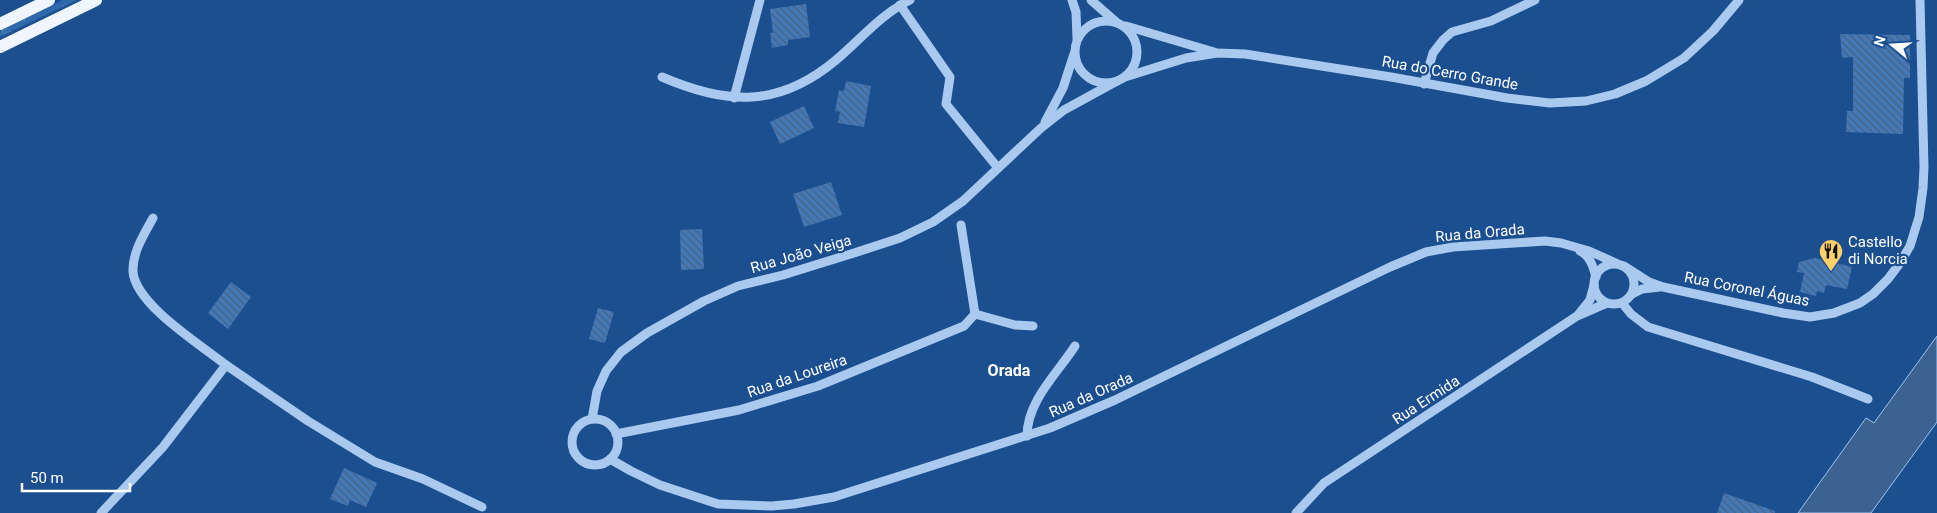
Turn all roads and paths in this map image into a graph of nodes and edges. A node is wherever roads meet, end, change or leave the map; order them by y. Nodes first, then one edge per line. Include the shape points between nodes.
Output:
1 (49, 0) edge
2 (96, 0) edge
3 (760, 0) edge
4 (910, 0) edge
5 (1072, 0) edge
6 (1091, 0) edge
7 (1535, 0) edge
8 (1739, 0) edge
9 (1920, 0) edge
10 (900, 5) junction
11 (0, 24) edge
12 (1120, 24) junction
13 (0, 47) edge
14 (1076, 47) junction
15 (1216, 53) junction
16 (662, 77) dead end
17 (1121, 79) junction
18 (1424, 84) junction
19 (734, 98) junction
20 (1041, 128) junction
21 (998, 168) junction
22 (153, 218) dead end
23 (961, 225) dead end
24 (1573, 247) junction
25 (1621, 265) junction
26 (1595, 280) junction
27 (1663, 287) junction
28 (1632, 294) junction
29 (1622, 302) junction
30 (1607, 303) junction
31 (975, 314) junction
32 (1577, 316) junction
33 (1033, 326) dead end
34 (1075, 346) dead end
35 (226, 365) junction
36 (1868, 399) dead end
37 (592, 419) junction
38 (616, 434) junction
39 (1027, 436) junction
40 (610, 459) junction
41 (482, 507) dead end
42 (100, 513) edge
43 (1296, 513) edge

1 - 11 main road
2 - 13 main road
3 - 19 street
4 - 10 street
5 - 14 street via 1078,28
6 - 12 street
7 - 18 street via 1491,21 1452,32 1433,53
8 - 18 street, Rua do Cerro Grande via 1684,58 1646,81 1615,94 1586,101 1550,103
9 - 27 street, Rua Coronel Águas via 1923,188 1919,218 1910,246 1888,279 1860,303 1834,313 1810,317
10 - 19 street via 866,31 836,61 808,80 772,96
10 - 21 street via 950,77 946,104
12 - 14 street via 1107,20 1097,22 1084,30
12 - 15 street
12 - 17 street via 1130,32 1137,50 1132,69
14 - 17 street via 1080,68 1092,79 1108,83
14 - 20 street via 1064,88
15 - 17 street, Rua do Cerro Grande via 1186,58
15 - 18 street, Rua do Cerro Grande via 1255,56
16 - 19 street via 692,90
17 - 20 street via 1064,110
20 - 21 street, Rua João Veiga
21 - 37 street, Rua João Veiga via 963,201 933,222 908,234 783,275 738,286 647,333 621,352 606,372
22 - 35 street via 135,256 133,271 136,284 149,304
23 - 31 street
24 - 25 street, Rua da Orada
24 - 26 street via 1585,253 1592,264
24 - 39 street, Rua da Orada via 1545,241 1426,252 1115,400
25 - 26 street via 1607,266 1598,272
25 - 27 street, Rua da Orada
25 - 28 street via 1630,271 1633,278
26 - 30 street via 1597,295
26 - 32 street via 1590,300
27 - 28 street via 1647,288
28 - 29 street
29 - 30 street
29 - 36 street via 1642,324 1812,377
30 - 32 street
31 - 33 street via 1015,325
31 - 38 street, Rua da Loureira via 964,326 818,386 739,410
32 - 43 street, Rua Ermida via 1324,483
34 - 39 street via 1033,407 1027,423
35 - 41 street via 375,462 423,479
35 - 42 street via 163,447
37 - 38 street via 604,421
37 - 40 street via 576,430 573,448 586,463 598,464
38 - 40 street via 617,447
39 - 40 street, Rua da Orada via 834,497 772,506 718,504 688,496

